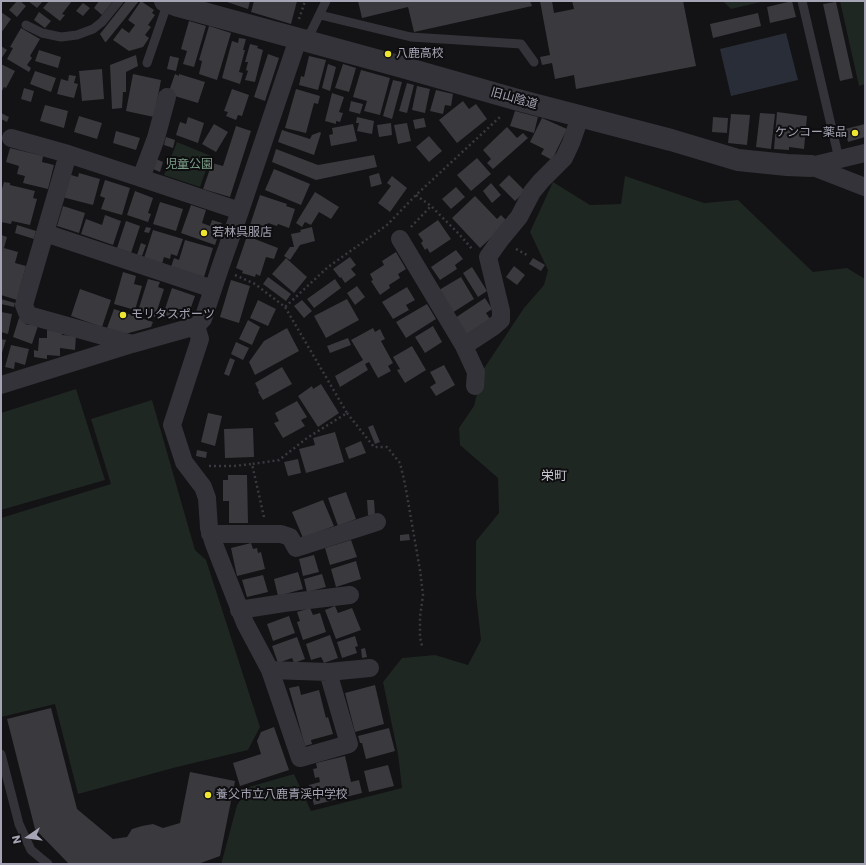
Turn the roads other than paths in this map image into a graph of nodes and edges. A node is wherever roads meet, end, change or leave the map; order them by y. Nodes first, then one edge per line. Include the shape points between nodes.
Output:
1 (119, 1) edge
2 (326, 1) edge
3 (802, 1) edge
4 (166, 2) edge
5 (320, 15) junction
6 (26, 25) dead end
7 (298, 39) junction
8 (534, 62) dead end
9 (147, 63) dead end
10 (167, 98) dead end
11 (580, 117) junction
12 (11, 138) dead end
13 (865, 153) edge
14 (68, 154) junction
15 (839, 159) junction
16 (811, 166) junction
17 (141, 178) junction
18 (865, 187) edge
19 (240, 211) junction
20 (45, 234) junction
21 (400, 239) road end
22 (213, 289) junction
23 (196, 326) junction
24 (132, 344) junction
25 (464, 346) junction
26 (1, 386) edge
27 (475, 386) dead end
28 (377, 522) dead end
29 (210, 534) junction
30 (350, 595) dead end
31 (239, 610) junction
32 (370, 668) dead end
33 (270, 670) junction
34 (328, 672) junction
35 (1, 754) edge
36 (48, 864) edge

1 - 6 lane via 102,22 93,29 77,35 61,37 42,33
2 - 5 lane
3 - 15 lane
4 - 7 street, 旧山陰道
4 - 9 lane
5 - 7 lane via 311,32
5 - 8 lane via 411,36 521,44
7 - 11 street, 旧山陰道
7 - 19 street
10 - 17 street
11 - 16 street, 旧山陰道 via 738,160
11 - 25 street via 564,158 532,192 519,217 488,257 502,311 501,320
12 - 14 street
13 - 15 street
14 - 17 street
14 - 20 street
15 - 16 street
16 - 18 street, 旧山陰道
17 - 19 street
19 - 22 street
20 - 22 street
20 - 24 street via 24,305 28,315
21 - 25 street
22 - 23 street via 203,319
23 - 24 street
23 - 29 street via 200,339 172,425 184,462 203,487 207,498
24 - 26 street
25 - 27 street via 476,372
28 - 29 street via 296,548 290,537 281,534
29 - 31 street
30 - 31 street
31 - 33 street
32 - 34 street
33 - 34 street
33 - 34 street via 300,758 349,744
35 - 36 lane via 19,824 31,850

